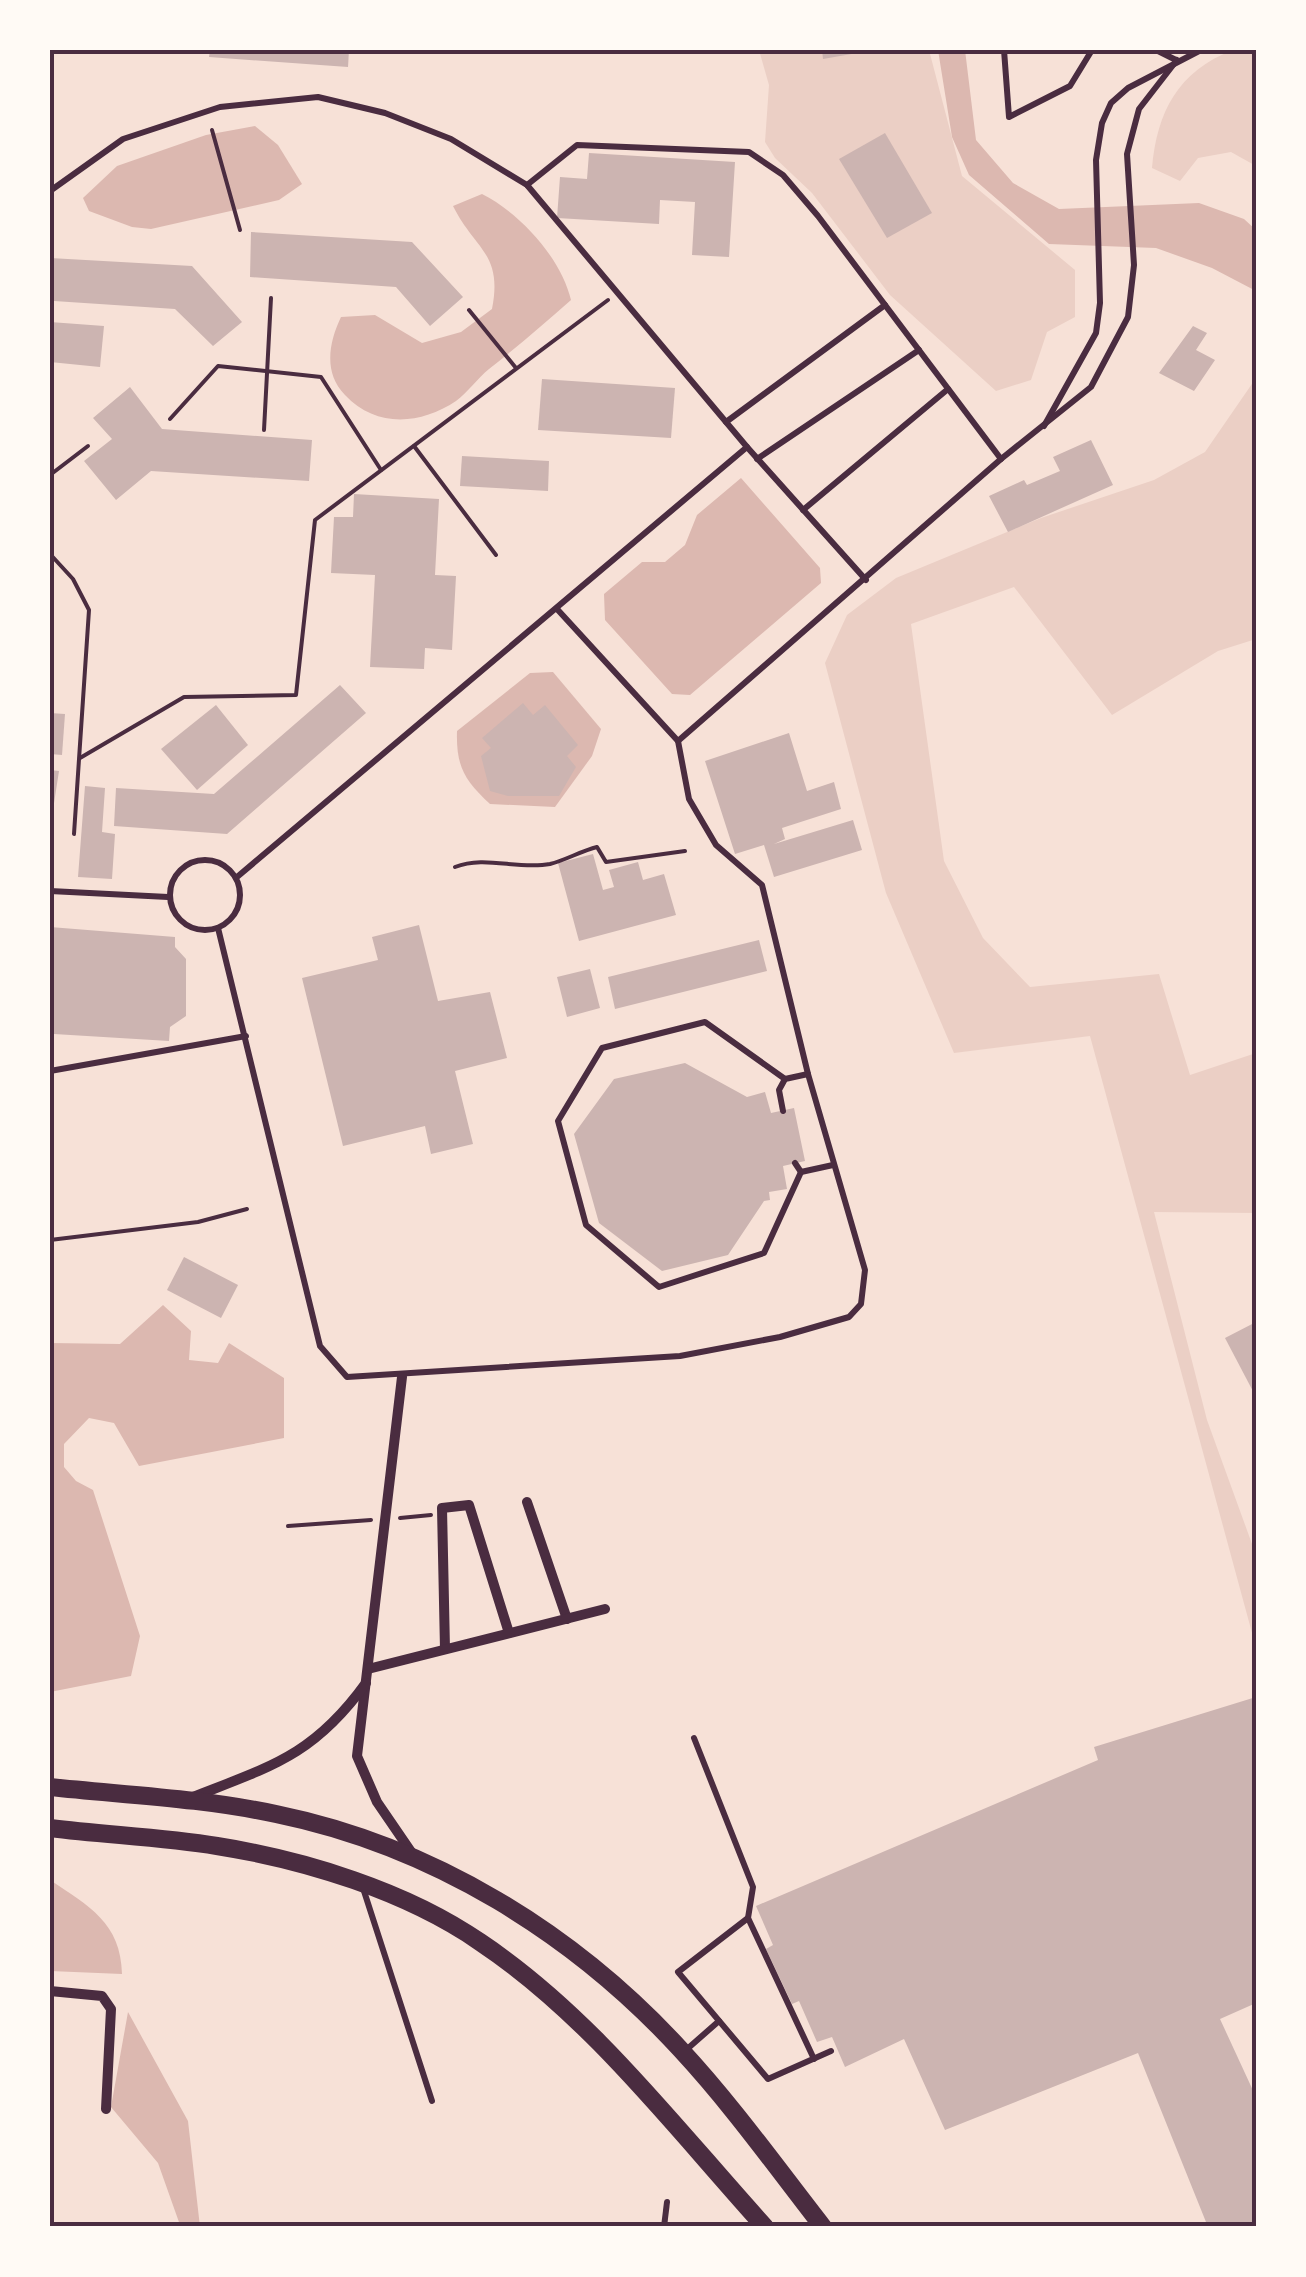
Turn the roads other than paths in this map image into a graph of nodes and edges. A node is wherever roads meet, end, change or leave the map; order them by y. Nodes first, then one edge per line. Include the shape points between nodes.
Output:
1 (1004, 50) edge
2 (1092, 50) edge
3 (1156, 50) edge
4 (1200, 50) edge
5 (1177, 60) junction
6 (527, 185) junction
7 (50, 191) edge
8 (885, 305) junction
9 (919, 350) junction
10 (948, 389) junction
11 (726, 422) junction
12 (1040, 432) junction
13 (747, 447) junction
14 (758, 458) junction
15 (1001, 459) junction
16 (803, 510) junction
17 (866, 580) junction
18 (557, 609) junction
19 (678, 741) junction
20 (236, 877) junction
21 (50, 891) edge
22 (168, 897) junction
23 (218, 928) junction
24 (246, 1036) junction
25 (50, 1070) edge
26 (808, 1074) junction
27 (785, 1079) junction
28 (783, 1111) dead end
29 (795, 1162) dead end
30 (833, 1165) junction
31 (800, 1172) junction
32 (402, 1376) junction
33 (527, 1502) dead end
34 (606, 1610) dead end
35 (567, 1618) junction
36 (509, 1632) junction
37 (444, 1649) junction
38 (368, 1669) junction
39 (366, 1682) junction
40 (694, 1738) dead end
41 (50, 1787) edge
42 (186, 1800) junction
43 (50, 1828) edge
44 (417, 1860) junction
45 (363, 1886) junction
46 (748, 1918) junction
47 (50, 1991) edge
48 (719, 2021) junction
49 (684, 2052) junction
50 (831, 2052) dead end
51 (814, 2059) junction
52 (432, 2101) dead end
53 (106, 2110) dead end
54 (667, 2202) dead end
55 (664, 2227) edge
56 (765, 2227) edge
57 (824, 2227) edge

1 - 2 lane via 1008,117 1070,86
3 - 5 lane
4 - 5 lane
5 - 12 lane via 1139,109 1126,154 1134,265 1128,316 1091,387
5 - 12 lane via 1111,103 1097,142 1096,333
6 - 7 lane via 452,139 318,97 220,106 123,139
6 - 8 lane via 577,145 749,152 782,175
6 - 11 lane
8 - 9 lane
8 - 11 lane
9 - 10 lane
9 - 14 lane
10 - 15 lane
10 - 16 lane
11 - 13 lane
12 - 15 lane
13 - 14 lane
13 - 18 lane
14 - 16 lane
15 - 17 lane
16 - 17 lane
17 - 19 lane
18 - 19 lane
18 - 20 lane
19 - 26 lane via 689,799 716,845 762,885
20 - 22 lane via 218,861 194,860 174,874
20 - 23 lane via 239,906
21 - 22 lane
22 - 23 lane via 185,925
23 - 24 lane
24 - 25 lane
24 - 32 lane via 320,1346 347,1377
26 - 27 lane
26 - 30 lane
27 - 28 lane via 779,1090
27 - 31 lane via 705,1022 602,1048 558,1121 586,1225 659,1287 764,1253
29 - 31 lane
30 - 31 lane
30 - 32 lane via 865,1270 861,1304 849,1317 680,1356
32 - 38 street
33 - 35 street
34 - 35 street
35 - 36 street
36 - 37 street
36 - 37 street via 469,1504 442,1508
37 - 38 street
38 - 39 street
39 - 42 street via 337,1724 282,1764
39 - 44 street via 357,1756 377,1802
40 - 46 lane via 753,1887
41 - 42 main road
42 - 44 main road via 278,1814
43 - 45 main road via 218,1846
44 - 49 main road via 525,1916 574,1950
45 - 52 lane
45 - 56 main road via 480,1941 559,2003
46 - 48 lane via 678,1972
46 - 51 lane
47 - 53 street via 102,1996 112,2008
48 - 49 lane
48 - 51 lane via 768,2079
49 - 57 main road
50 - 51 lane
54 - 55 lane

